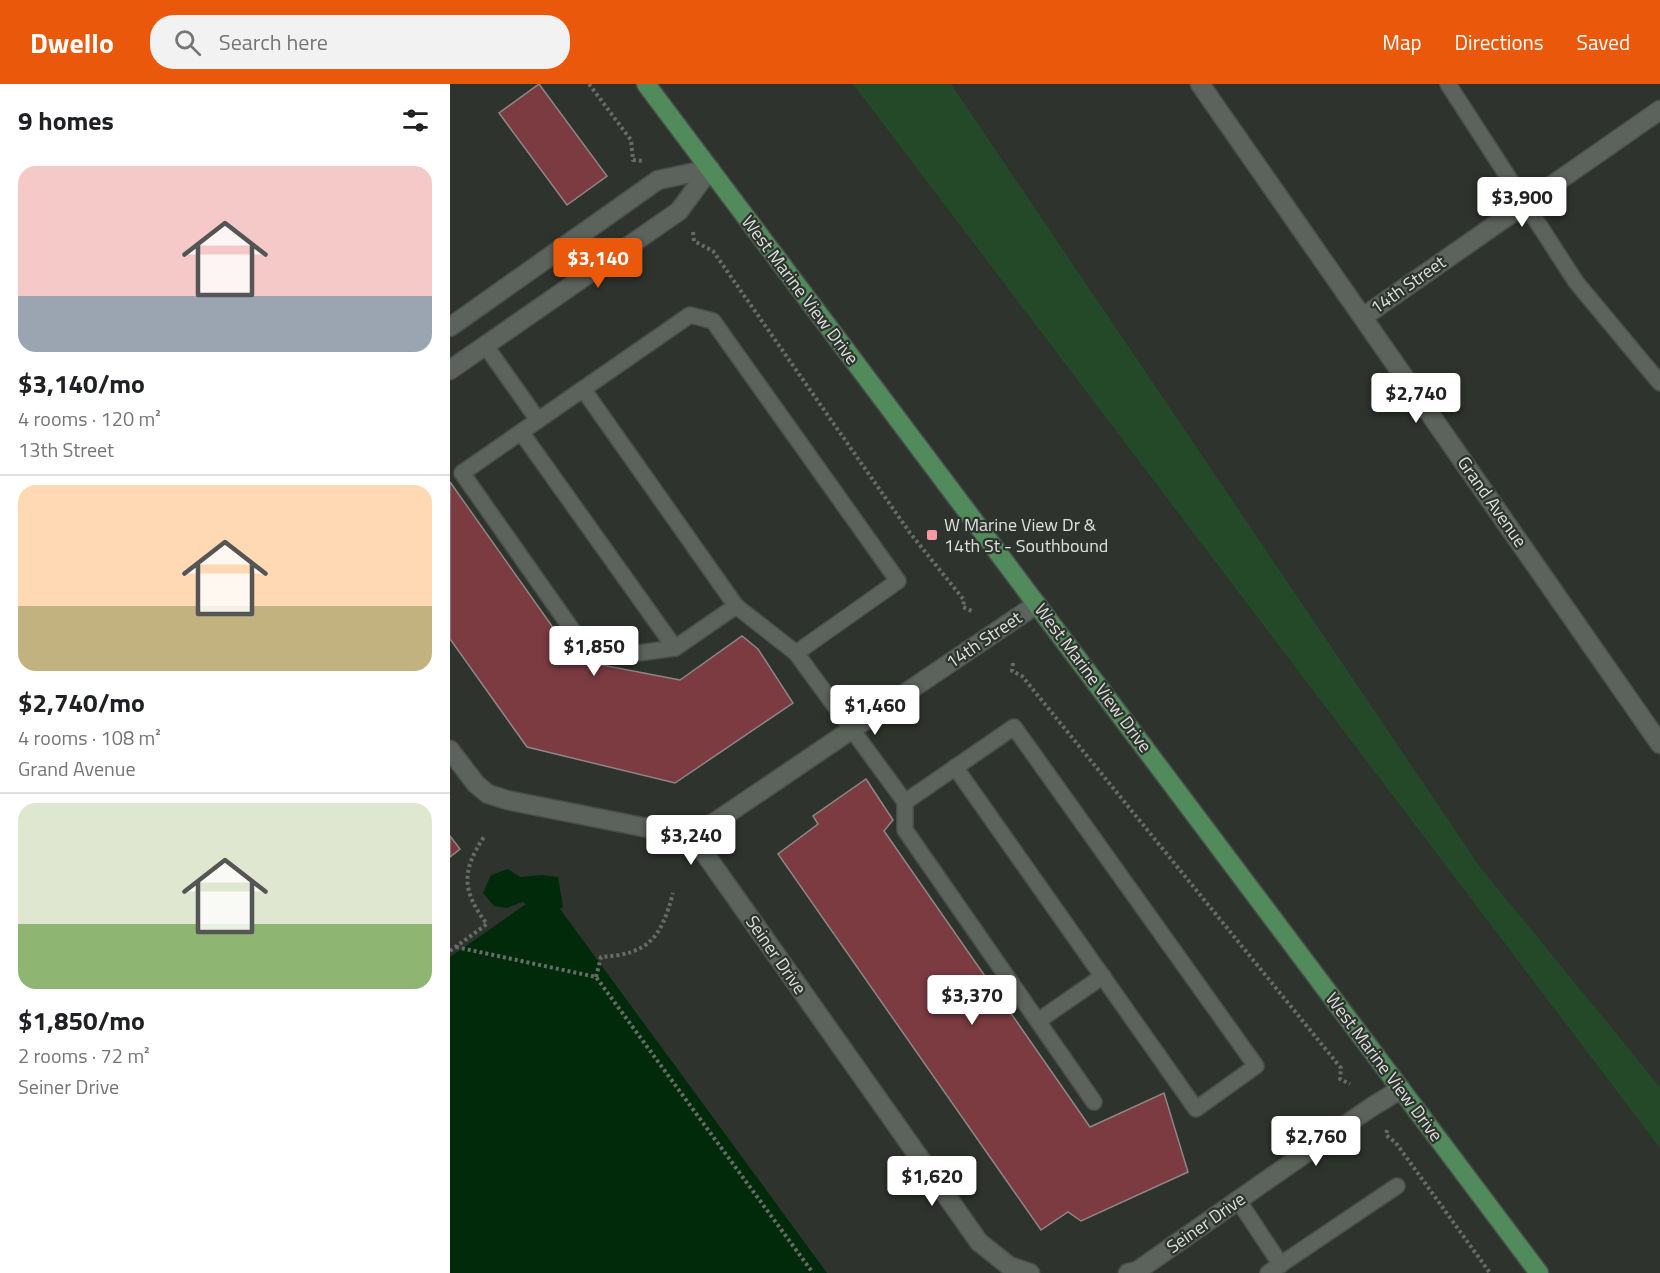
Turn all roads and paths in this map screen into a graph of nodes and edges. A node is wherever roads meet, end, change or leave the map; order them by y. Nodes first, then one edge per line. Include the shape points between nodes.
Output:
1 (589, 84) edge
2 (646, 84) edge
3 (1200, 84) edge
4 (1448, 84) edge
5 (1660, 110) edge
6 (644, 161) dead end
7 (710, 170) junction
8 (1524, 204) junction
9 (693, 232) dead end
10 (1363, 317) junction
11 (450, 327) edge
12 (485, 345) junction
13 (450, 370) edge
14 (1660, 382) edge
15 (583, 388) junction
16 (538, 420) junction
17 (521, 432) junction
18 (1037, 604) junction
19 (736, 606) junction
20 (972, 611) dead end
21 (675, 648) junction
22 (796, 653) junction
23 (1012, 663) dead end
24 (852, 730) junction
25 (1660, 744) edge
26 (450, 750) edge
27 (955, 767) junction
28 (905, 802) junction
29 (484, 837) dead end
30 (693, 837) junction
31 (673, 893) dead end
32 (456, 947) junction
33 (450, 951) edge
34 (1103, 976) junction
35 (596, 977) junction
36 (1038, 1021) junction
37 (1350, 1083) dead end
38 (1401, 1089) junction
39 (1094, 1102) dead end
40 (1387, 1130) dead end
41 (1397, 1185) dead end
42 (1238, 1200) junction
43 (1275, 1269) edge
44 (813, 1273) edge
45 (1030, 1273) edge
46 (1128, 1273) edge
47 (1490, 1273) edge
48 (1539, 1273) edge

1 - 6 path via 631,140 633,160
2 - 7 main road, West Marine View Drive
3 - 10 street, Grand Avenue
4 - 8 lane
5 - 8 street, 14th Street
7 - 11 street via 658,180
7 - 12 street via 679,211
7 - 18 main road, West Marine View Drive
8 - 10 street, 14th Street
8 - 14 lane via 1576,282
9 - 20 path via 694,241 713,251 910,532 964,600 963,608
10 - 25 street, Grand Avenue
12 - 13 street
12 - 16 lane
15 - 16 lane
15 - 19 lane
15 - 22 lane via 690,315 713,321 898,581
16 - 17 lane
17 - 21 lane
17 - 21 lane via 462,473 578,638 624,655
18 - 24 street, 14th Street
18 - 38 main road, West Marine View Drive
19 - 21 lane
19 - 22 lane
22 - 24 lane
23 - 37 path via 1012,671 1022,676 1341,1068 1340,1079
24 - 28 lane
24 - 30 street, 14th Street
26 - 30 street via 488,794
27 - 28 lane
27 - 34 lane
27 - 34 lane via 1014,726 1256,1066 1196,1109
28 - 36 lane via 905,830
29 - 32 path via 469,865 466,887 487,924
30 - 45 street, Seiner Drive via 979,1242 1009,1266
31 - 35 path via 666,920 655,937 624,956 601,957
32 - 33 path
32 - 35 path
34 - 36 lane
35 - 44 path
36 - 39 lane
38 - 42 street, Seiner Drive
38 - 48 main road, West Marine View Drive
40 - 47 path via 1386,1135 1396,1143
41 - 43 lane
42 - 43 lane
42 - 46 street, Seiner Drive via 1137,1271

